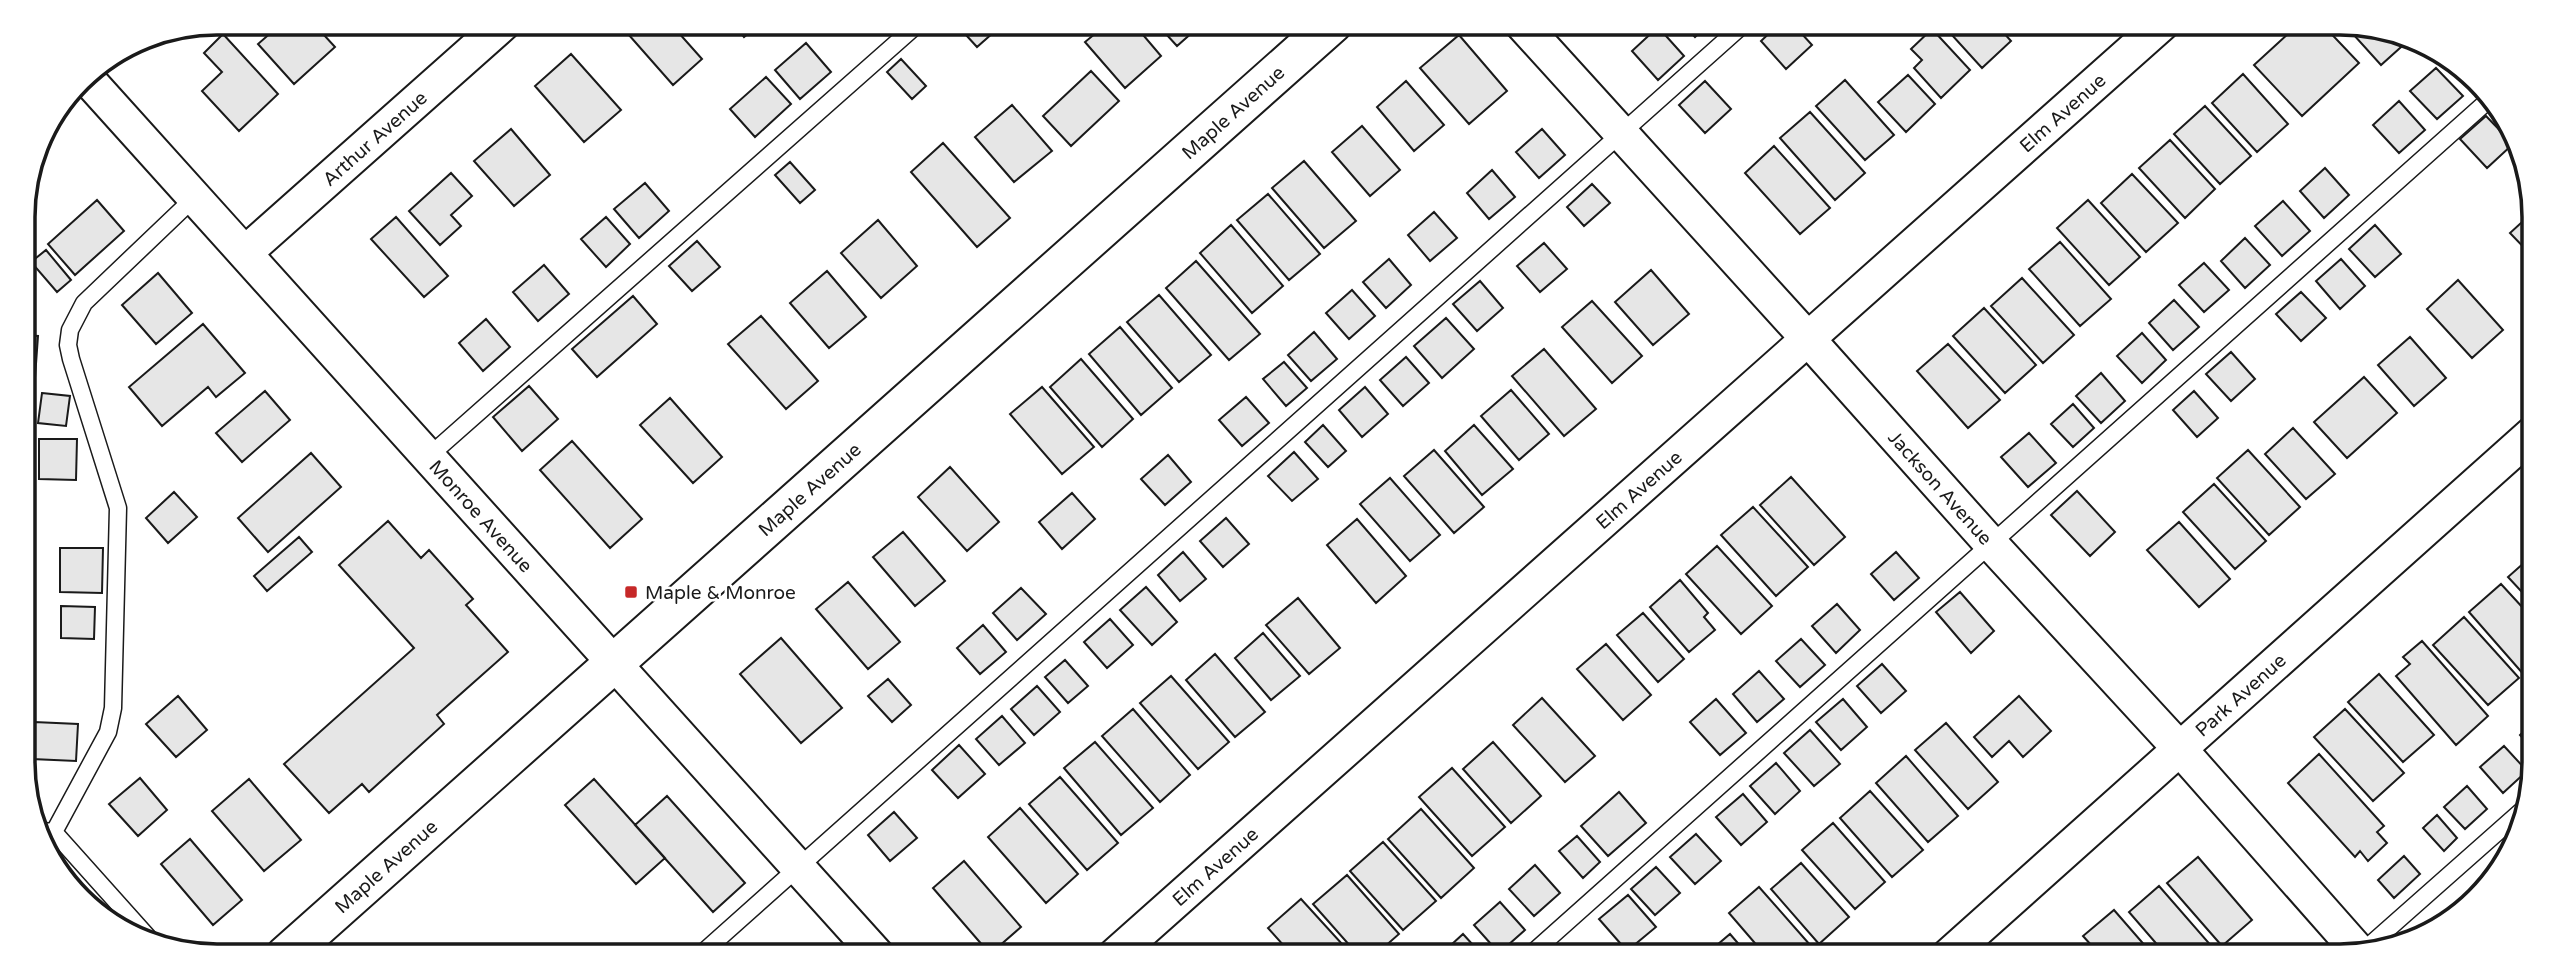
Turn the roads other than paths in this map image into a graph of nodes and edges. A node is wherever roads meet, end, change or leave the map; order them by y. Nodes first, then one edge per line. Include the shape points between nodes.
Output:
1 (490, 35) edge
2 (905, 35) edge
3 (1320, 35) edge
4 (1532, 35) edge
5 (1731, 35) edge
6 (2150, 35) edge
7 (92, 84) edge
8 (2483, 105) edge
9 (1621, 133) junction
10 (195, 197) junction
11 (245, 253) junction
12 (1808, 339) junction
13 (2522, 443) edge
14 (428, 457) junction
15 (1992, 545) junction
16 (614, 663) junction
17 (2179, 748) junction
18 (2513, 819) edge
19 (49, 830) edge
20 (50, 833) edge
21 (799, 868) junction
22 (136, 925) edge
23 (2374, 941) edge
24 (298, 944) edge
25 (713, 944) edge
26 (867, 944) edge
27 (1127, 944) edge
28 (1543, 944) edge
29 (1961, 944) edge
30 (2353, 944) edge

1 - 11 street, Arthur Avenue
2 - 14 lane
3 - 16 street, Maple Avenue
4 - 9 street, Jackson Avenue
5 - 9 lane
6 - 12 street, Elm Avenue
7 - 10 street, Monroe Avenue
8 - 15 lane
9 - 12 street, Jackson Avenue
9 - 21 lane
10 - 11 street, Monroe Avenue
10 - 19 lane via 83,303 70,330 71,359 118,508 113,708 108,732
11 - 14 street, Monroe Avenue
12 - 15 street, Jackson Avenue
12 - 27 street, Elm Avenue
13 - 17 street, Park Avenue
14 - 16 street, Monroe Avenue
15 - 17 street, Jackson Avenue
15 - 28 lane
16 - 21 street, Monroe Avenue
16 - 24 street, Maple Avenue
17 - 29 street, Park Avenue
17 - 30 street, Jackson Avenue
18 - 23 lane
20 - 22 lane
21 - 25 lane
21 - 26 street, Monroe Avenue

